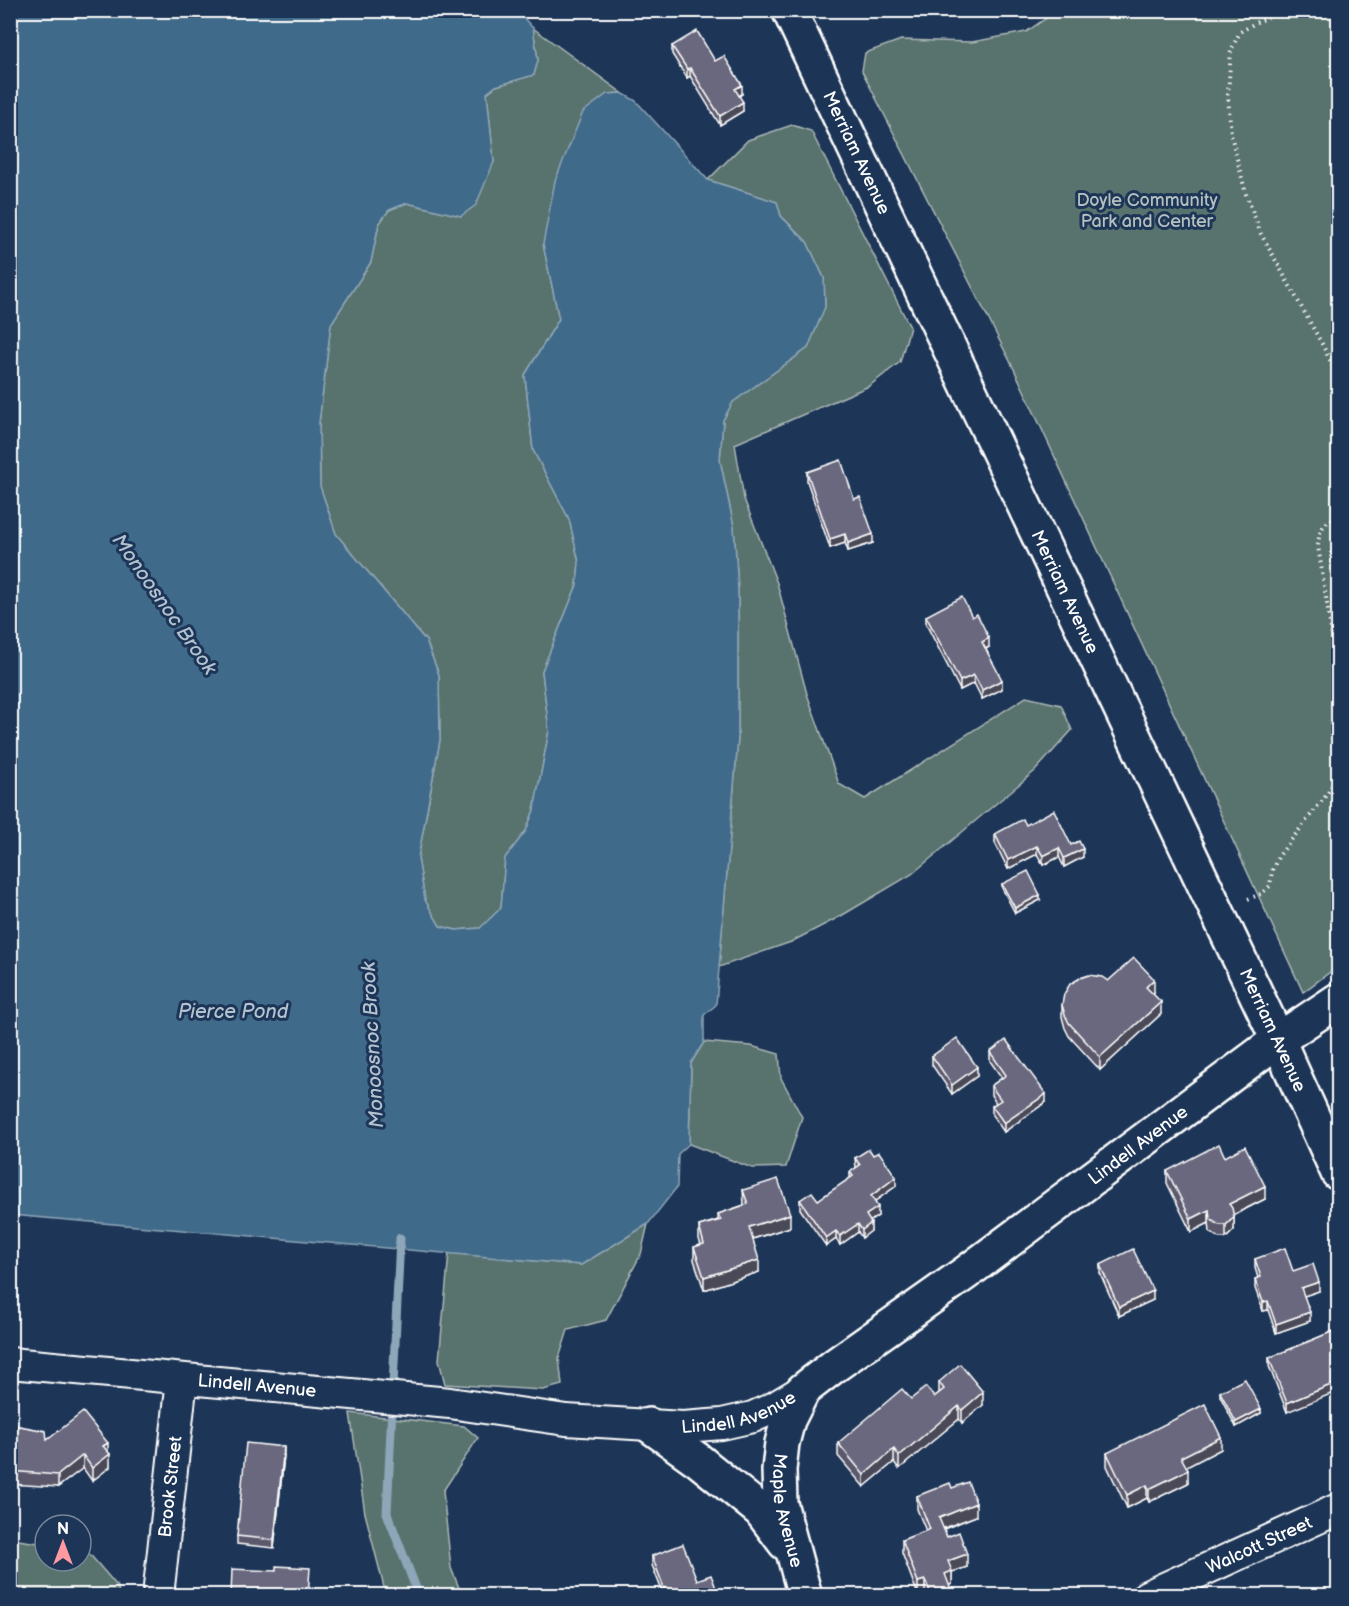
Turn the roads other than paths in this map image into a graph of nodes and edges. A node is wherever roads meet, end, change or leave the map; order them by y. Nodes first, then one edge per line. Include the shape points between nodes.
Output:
1 (789, 10) edge
2 (1338, 1000) edge
3 (1278, 1040) junction
4 (1338, 1173) edge
5 (10, 1363) edge
6 (182, 1379) junction
7 (802, 1390) junction
8 (649, 1425) junction
9 (1338, 1509) edge
10 (792, 1552) junction
11 (158, 1596) edge
12 (805, 1596) edge
13 (1147, 1596) edge

1 - 3 main road, Merriam Avenue
2 - 3 main road, Lindell Avenue
3 - 4 main road, Merriam Avenue
3 - 7 main road, Lindell Avenue
5 - 6 street, Lindell Avenue
6 - 8 street, Lindell Avenue via 450,1403 566,1420
6 - 11 street, Brook Street
7 - 8 street, Lindell Avenue via 753,1417 683,1427
7 - 10 main road, Maple Avenue via 788,1420 779,1470 780,1503
8 - 10 main road via 761,1511
9 - 13 street, Walcott Street
10 - 12 main road, Maple Avenue

